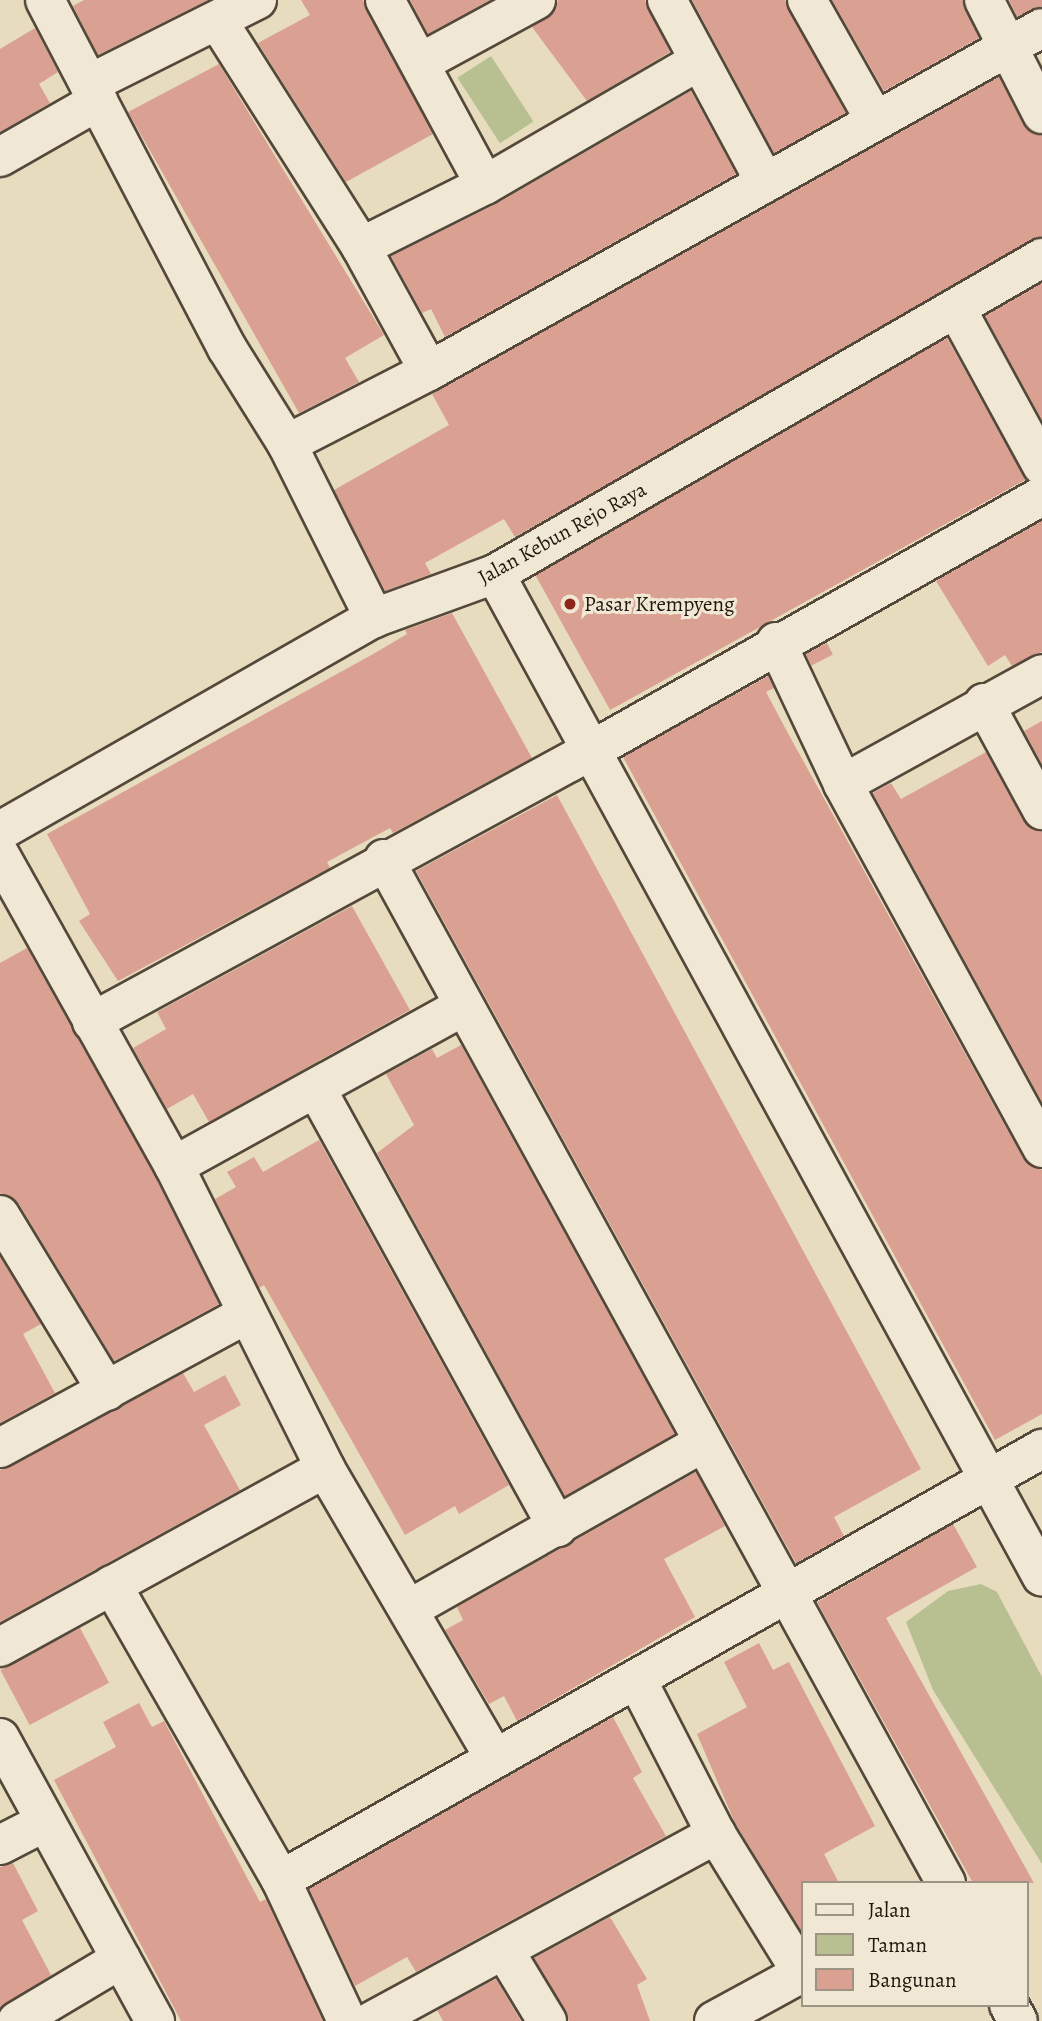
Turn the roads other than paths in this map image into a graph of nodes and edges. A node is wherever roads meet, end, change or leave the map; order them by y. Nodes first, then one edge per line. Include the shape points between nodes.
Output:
1 (46, 0) edge
2 (257, 0) edge
3 (385, 0) edge
4 (536, 0) edge
5 (667, 0) edge
6 (807, 0) edge
7 (984, 0) edge
8 (219, 23) junction
9 (1042, 28) edge
10 (1009, 46) junction
11 (697, 62) junction
12 (420, 63) junction
13 (93, 92) junction
14 (1042, 114) edge
15 (875, 120) junction
16 (0, 158) edge
17 (765, 182) junction
18 (485, 185) junction
19 (361, 247) junction
20 (1042, 258) edge
21 (956, 308) junction
22 (429, 371) junction
23 (287, 444) junction
24 (1042, 466) edge
25 (1042, 496) edge
26 (495, 575) junction
27 (373, 618) junction
28 (776, 642) junction
29 (1042, 674) edge
30 (984, 704) junction
31 (592, 750) junction
32 (843, 784) junction
33 (1042, 810) edge
34 (0, 831) edge
35 (0, 855) edge
36 (384, 859) junction
37 (462, 1007) junction
38 (92, 1022) junction
39 (317, 1090) junction
40 (1042, 1148) edge
41 (174, 1166) junction
42 (6, 1238) edge
43 (247, 1314) junction
44 (107, 1391) junction
45 (703, 1443) junction
46 (0, 1448) edge
47 (1042, 1449) edge
48 (326, 1468) junction
49 (990, 1476) junction
50 (557, 1527) junction
51 (1042, 1577) edge
52 (112, 1585) junction
53 (789, 1596) junction
54 (411, 1608) junction
55 (0, 1647) edge
56 (638, 1682) junction
57 (0, 1738) edge
58 (494, 1757) junction
59 (43, 1823) junction
60 (716, 1834) junction
61 (0, 1845) edge
62 (281, 1880) junction
63 (945, 1881) edge
64 (504, 1950) junction
65 (121, 1959) junction
66 (800, 1970) edge
67 (800, 1974) edge
68 (17, 2021) edge
69 (155, 2021) edge
70 (347, 2021) edge
71 (372, 2021) edge
72 (547, 2021) edge
73 (714, 2021) edge

1 - 13 street
2 - 8 street
3 - 12 street
4 - 12 street
5 - 11 street
6 - 15 street
7 - 10 street
8 - 13 street
8 - 19 street
9 - 10 street
10 - 14 street
10 - 15 street
11 - 17 street
11 - 18 street
12 - 18 street
13 - 16 street
13 - 23 street via 226,348
15 - 17 street
17 - 22 street
18 - 19 street
19 - 22 street
20 - 21 street, Jalan Kebun Rejo Raya
21 - 24 street
21 - 26 street, Jalan Kebun Rejo Raya
22 - 23 street
23 - 27 street
25 - 28 street
26 - 27 street, Jalan Kebun Rejo Raya
26 - 31 street
27 - 34 street, Jalan Kebun Rejo Raya
28 - 31 street
28 - 32 street
29 - 30 street
30 - 32 street
30 - 33 street
31 - 36 street
31 - 49 street
32 - 40 street
35 - 38 street
36 - 37 street
36 - 38 street
37 - 39 street
37 - 45 street
38 - 41 street
39 - 41 street
39 - 50 street
41 - 43 street
42 - 44 street
43 - 44 street
43 - 48 street
44 - 46 street
45 - 50 street
45 - 53 street
47 - 49 street
48 - 52 street
48 - 54 street
49 - 51 street
49 - 53 street
50 - 54 street
52 - 55 street
52 - 62 street
53 - 56 street
53 - 63 street
54 - 58 street
56 - 58 street
56 - 60 street
57 - 59 street
58 - 62 street
59 - 61 street
59 - 65 street
60 - 64 street
60 - 66 street
62 - 70 street
64 - 71 street
64 - 72 street
65 - 68 street
65 - 69 street
67 - 73 street

